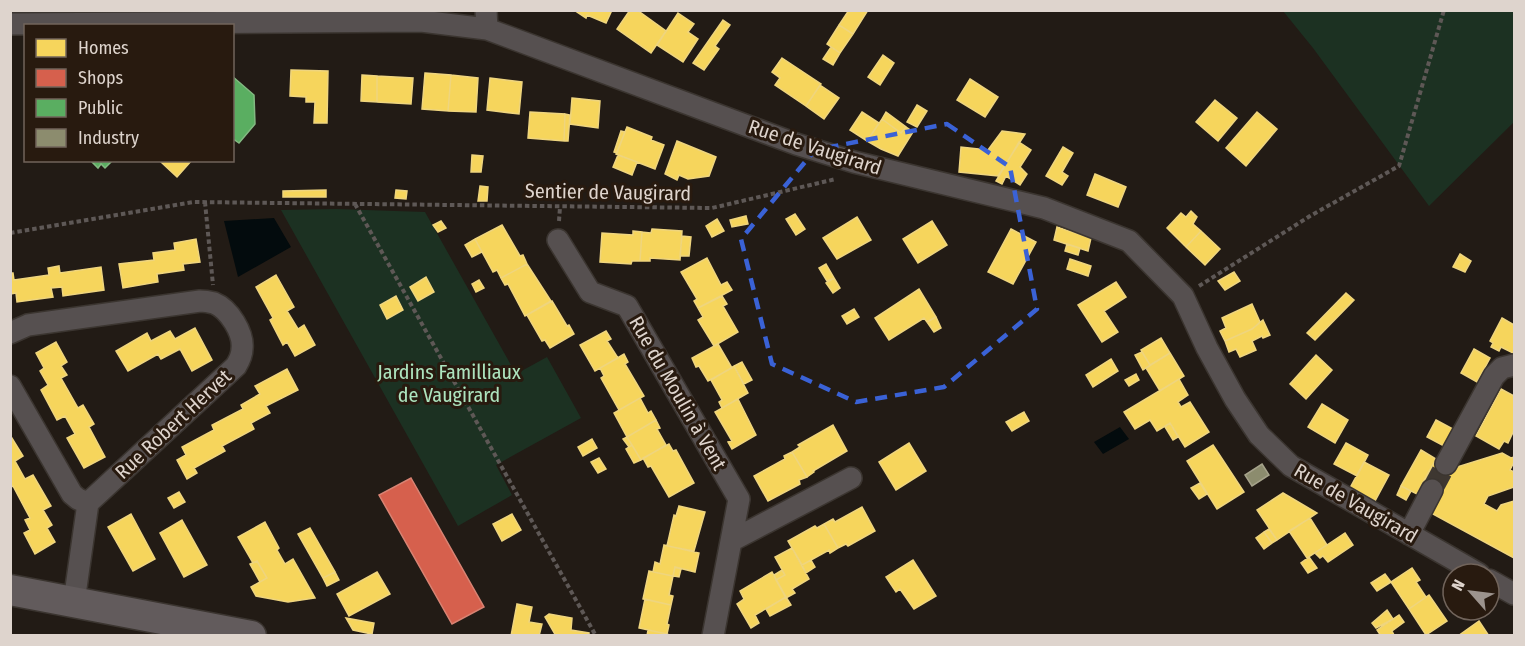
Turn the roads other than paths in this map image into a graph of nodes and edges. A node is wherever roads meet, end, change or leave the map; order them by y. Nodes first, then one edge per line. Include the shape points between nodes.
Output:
1 (487, 20) edge
2 (10, 24) edge
3 (558, 240) dead end
4 (10, 333) edge
5 (1515, 365) edge
6 (10, 386) edge
7 (1446, 464) tunnel mouth
8 (851, 478) dead end
9 (1432, 490) tunnel mouth
10 (88, 503) junction
11 (1409, 534) junction
12 (731, 541) junction
13 (1458, 562) edge
14 (1501, 586) edge
15 (10, 590) edge
16 (1515, 594) edge
17 (74, 602) junction
18 (251, 636) edge
19 (713, 636) edge

1 - 2 street, Rue de Vaugirard
1 - 11 street, Rue de Vaugirard via 796,144 1044,208 1130,241 1183,296 1218,368 1258,435 1291,466
3 - 12 street, Rue du Moulin à Vent via 590,292 627,306 722,468 739,499
4 - 10 street, Rue Robert Hervet via 27,325 200,301 215,303 231,317 242,340 241,358 236,366
5 - 7 street via 1502,368 1494,376
6 - 10 street via 72,494
8 - 12 street
9 - 11 street
10 - 17 street
11 - 13 street, Rue de Vaugirard
12 - 19 street, Rue du Moulin à Vent
14 - 16 street
15 - 17 main road
17 - 18 main road

